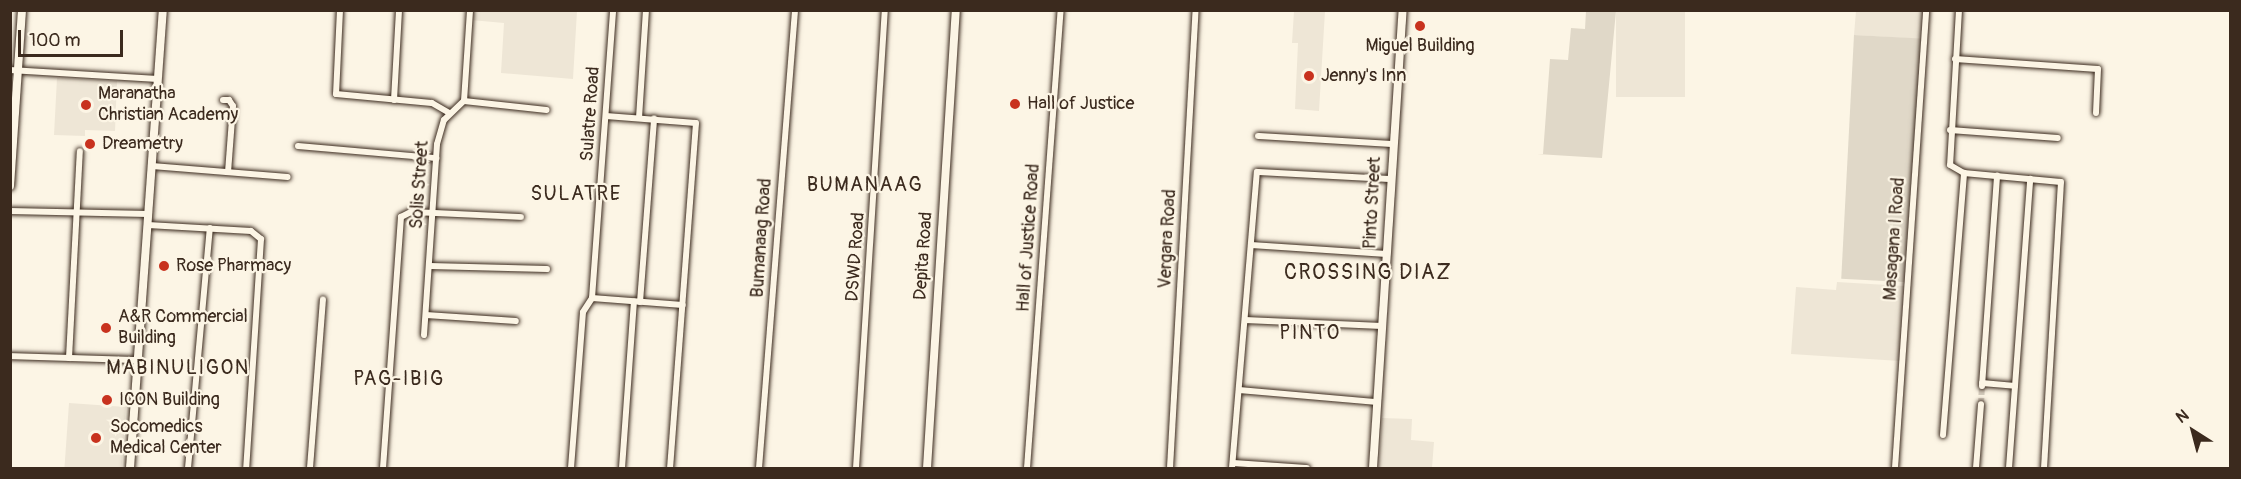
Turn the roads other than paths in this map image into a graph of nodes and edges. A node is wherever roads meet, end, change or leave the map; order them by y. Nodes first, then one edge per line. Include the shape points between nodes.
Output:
1 (22, 10) edge
2 (163, 10) edge
3 (340, 10) edge
4 (399, 10) edge
5 (470, 10) edge
6 (613, 10) edge
7 (646, 10) edge
8 (795, 10) edge
9 (885, 10) edge
10 (956, 10) edge
11 (1061, 10) edge
12 (1196, 10) edge
13 (1403, 10) edge
14 (1926, 10) edge
15 (1959, 10) edge
16 (1955, 58) junction
17 (14, 70) edge
18 (158, 79) junction
19 (223, 100) dead end
20 (394, 100) junction
21 (464, 101) junction
22 (548, 110) dead end
23 (2096, 112) dead end
24 (449, 113) junction
25 (606, 116) junction
26 (639, 118) junction
27 (654, 119) junction
28 (1950, 130) junction
29 (12, 133) edge
30 (1258, 135) dead end
31 (2058, 138) dead end
32 (1393, 144) junction
33 (298, 146) dead end
34 (80, 151) dead end
35 (436, 158) junction
36 (152, 166) junction
37 (228, 172) junction
38 (1964, 173) junction
39 (1997, 176) junction
40 (288, 177) dead end
41 (1391, 179) junction
42 (2030, 179) junction
43 (10, 186) edge
44 (10, 211) edge
45 (76, 212) junction
46 (148, 214) junction
47 (433, 214) junction
48 (521, 217) dead end
49 (148, 225) junction
50 (210, 228) junction
51 (1251, 245) junction
52 (1387, 254) junction
53 (430, 266) junction
54 (547, 269) dead end
55 (592, 298) junction
56 (323, 300) dead end
57 (637, 302) junction
58 (683, 305) junction
59 (426, 315) junction
60 (1245, 320) junction
61 (516, 321) dead end
62 (1382, 326) junction
63 (424, 335) dead end
64 (10, 356) edge
65 (69, 358) junction
66 (139, 360) junction
67 (2015, 386) junction
68 (1239, 390) junction
69 (1377, 402) junction
70 (1981, 404) tunnel mouth
71 (1943, 435) dead end
72 (1233, 466) edge
73 (130, 468) edge
74 (188, 468) edge
75 (246, 468) edge
76 (310, 468) edge
77 (383, 468) edge
78 (571, 468) edge
79 (622, 468) edge
80 (670, 468) edge
81 (759, 468) edge
82 (856, 468) edge
83 (927, 468) edge
84 (1027, 468) edge
85 (1170, 468) edge
86 (1307, 468) edge
87 (1373, 468) edge
88 (1895, 468) edge
89 (1976, 468) edge
90 (2009, 468) edge
91 (2044, 468) edge

1 - 17 street
2 - 18 street
3 - 20 street via 334,88 338,95
4 - 20 street
5 - 21 street
6 - 25 street, Sulatre Road
7 - 26 street
8 - 81 street, Bumanaag Road
9 - 82 street, DSWD Road
10 - 83 street, Depita Road
11 - 84 street, Hall of Justice Road
12 - 85 street, Vergara Road
13 - 32 street, Pinto Street
14 - 88 street, Masagana I Road
15 - 16 street
16 - 23 street via 2098,69
16 - 28 street
17 - 18 street
17 - 29 street
18 - 36 street
19 - 37 street via 229,100 233,106
20 - 24 street via 435,104
21 - 22 street
21 - 24 street
24 - 35 street, Solis Street via 441,126
25 - 26 street
25 - 55 street, Sulatre Road
26 - 27 street
27 - 57 street
27 - 58 street via 696,123
28 - 31 street
28 - 38 street via 1950,165
29 - 43 street
30 - 32 street
32 - 41 street, Pinto Street
33 - 35 street
34 - 45 street
35 - 47 street, Solis Street
36 - 37 street
36 - 46 street
37 - 40 street
38 - 39 street
38 - 71 street
39 - 42 street
39 - 67 street via 1982,385
41 - 51 street via 1257,172
41 - 52 street, Pinto Street
42 - 67 street
42 - 91 street via 2061,182
44 - 45 street
45 - 46 street
45 - 65 street
46 - 49 street
47 - 48 street
47 - 53 street, Solis Street
47 - 77 street via 408,213 400,220
49 - 50 street
49 - 66 street
50 - 74 street
50 - 75 street via 251,231 262,243
51 - 52 street
51 - 60 street
52 - 62 street, Pinto Street
53 - 54 street
53 - 59 street, Solis Street
55 - 57 street
55 - 78 street, Sulatre Road via 583,312
56 - 76 street
57 - 58 street
57 - 79 street
58 - 80 street
59 - 61 street
59 - 63 street, Solis Street
60 - 62 street
60 - 68 street
62 - 69 street, Pinto Street
64 - 65 street
65 - 66 street
66 - 73 street
67 - 90 street
68 - 69 street
68 - 72 street
69 - 87 street, Pinto Street
70 - 89 street
72 - 86 street

